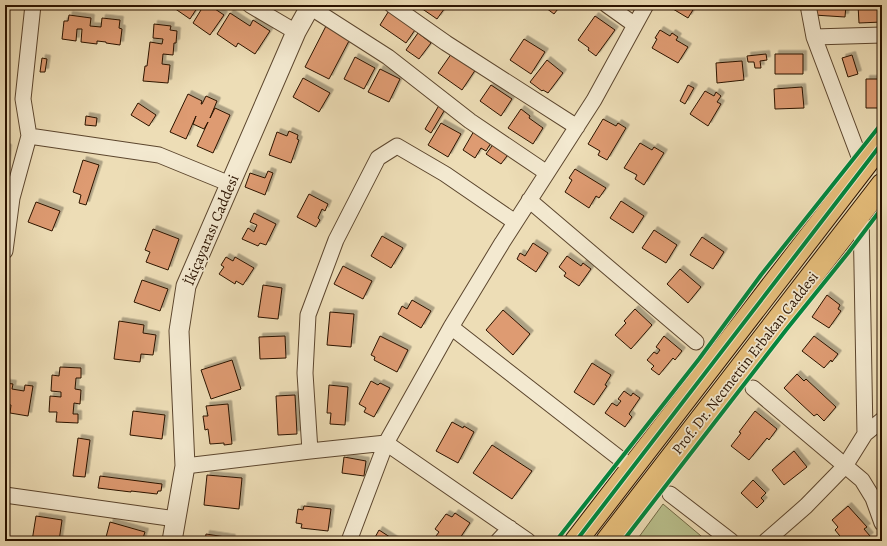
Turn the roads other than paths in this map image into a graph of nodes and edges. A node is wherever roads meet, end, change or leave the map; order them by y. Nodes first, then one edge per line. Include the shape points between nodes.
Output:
1 (33, 5) edge
2 (250, 5) edge
3 (392, 5) edge
4 (607, 5) edge
5 (646, 5) edge
6 (808, 5) edge
7 (310, 6) edge
8 (635, 25) junction
9 (296, 32) junction
10 (882, 35) edge
11 (814, 37) junction
12 (576, 127) junction
13 (29, 136) junction
14 (882, 143) edge
15 (863, 167) junction
16 (547, 173) junction
17 (230, 184) junction
18 (882, 185) edge
19 (8, 199) edge
20 (529, 200) junction
21 (861, 213) junction
22 (515, 222) junction
23 (5, 251) edge
24 (451, 327) junction
25 (696, 342) dead end
26 (753, 388) dead end
27 (882, 420) edge
28 (865, 434) junction
29 (386, 443) junction
30 (310, 451) junction
31 (185, 466) junction
32 (845, 466) junction
33 (632, 468) junction
34 (670, 494) dead end
35 (5, 495) edge
36 (176, 519) junction
37 (882, 523) edge
38 (510, 528) junction
39 (172, 541) edge
40 (349, 541) edge
41 (498, 541) edge
42 (528, 541) edge
43 (576, 541) edge
44 (607, 541) edge
45 (731, 541) edge
46 (766, 541) edge

1 - 13 street via 23,99
2 - 9 street
3 - 12 street
4 - 8 street
5 - 8 street
6 - 11 street
7 - 9 street, İkiçayarası Caddesi
7 - 16 street via 388,57 470,121
8 - 12 street via 594,100
9 - 17 street, İkiçayarası Caddesi
10 - 11 street
11 - 15 street
12 - 16 street
13 - 17 street via 159,155
13 - 19 street
14 - 15 main road, Prof. Dr. Necmettin Erbakan Caddesi
15 - 33 main road, Prof. Dr. Necmettin Erbakan Caddesi
16 - 20 street
17 - 31 street, İkiçayarası Caddesi via 186,286 179,331
18 - 21 main road, Prof. Dr. Necmettin Erbakan Caddesi
19 - 23 street
20 - 22 street
20 - 25 street
21 - 28 street
21 - 44 main road, Prof. Dr. Necmettin Erbakan Caddesi
22 - 24 street
22 - 30 street via 445,174 397,146 378,158 336,240 308,315 305,373
24 - 29 street
24 - 33 street
26 - 32 street
27 - 28 street
28 - 32 street
29 - 30 street
29 - 38 street
29 - 40 street
30 - 31 street
31 - 36 street, İkiçayarası Caddesi
32 - 37 street via 862,480 873,498
32 - 46 street via 806,506
33 - 43 main road, Prof. Dr. Necmettin Erbakan Caddesi
34 - 45 street
35 - 36 street
36 - 39 street, İkiçayarası Caddesi
38 - 41 street
38 - 42 street

